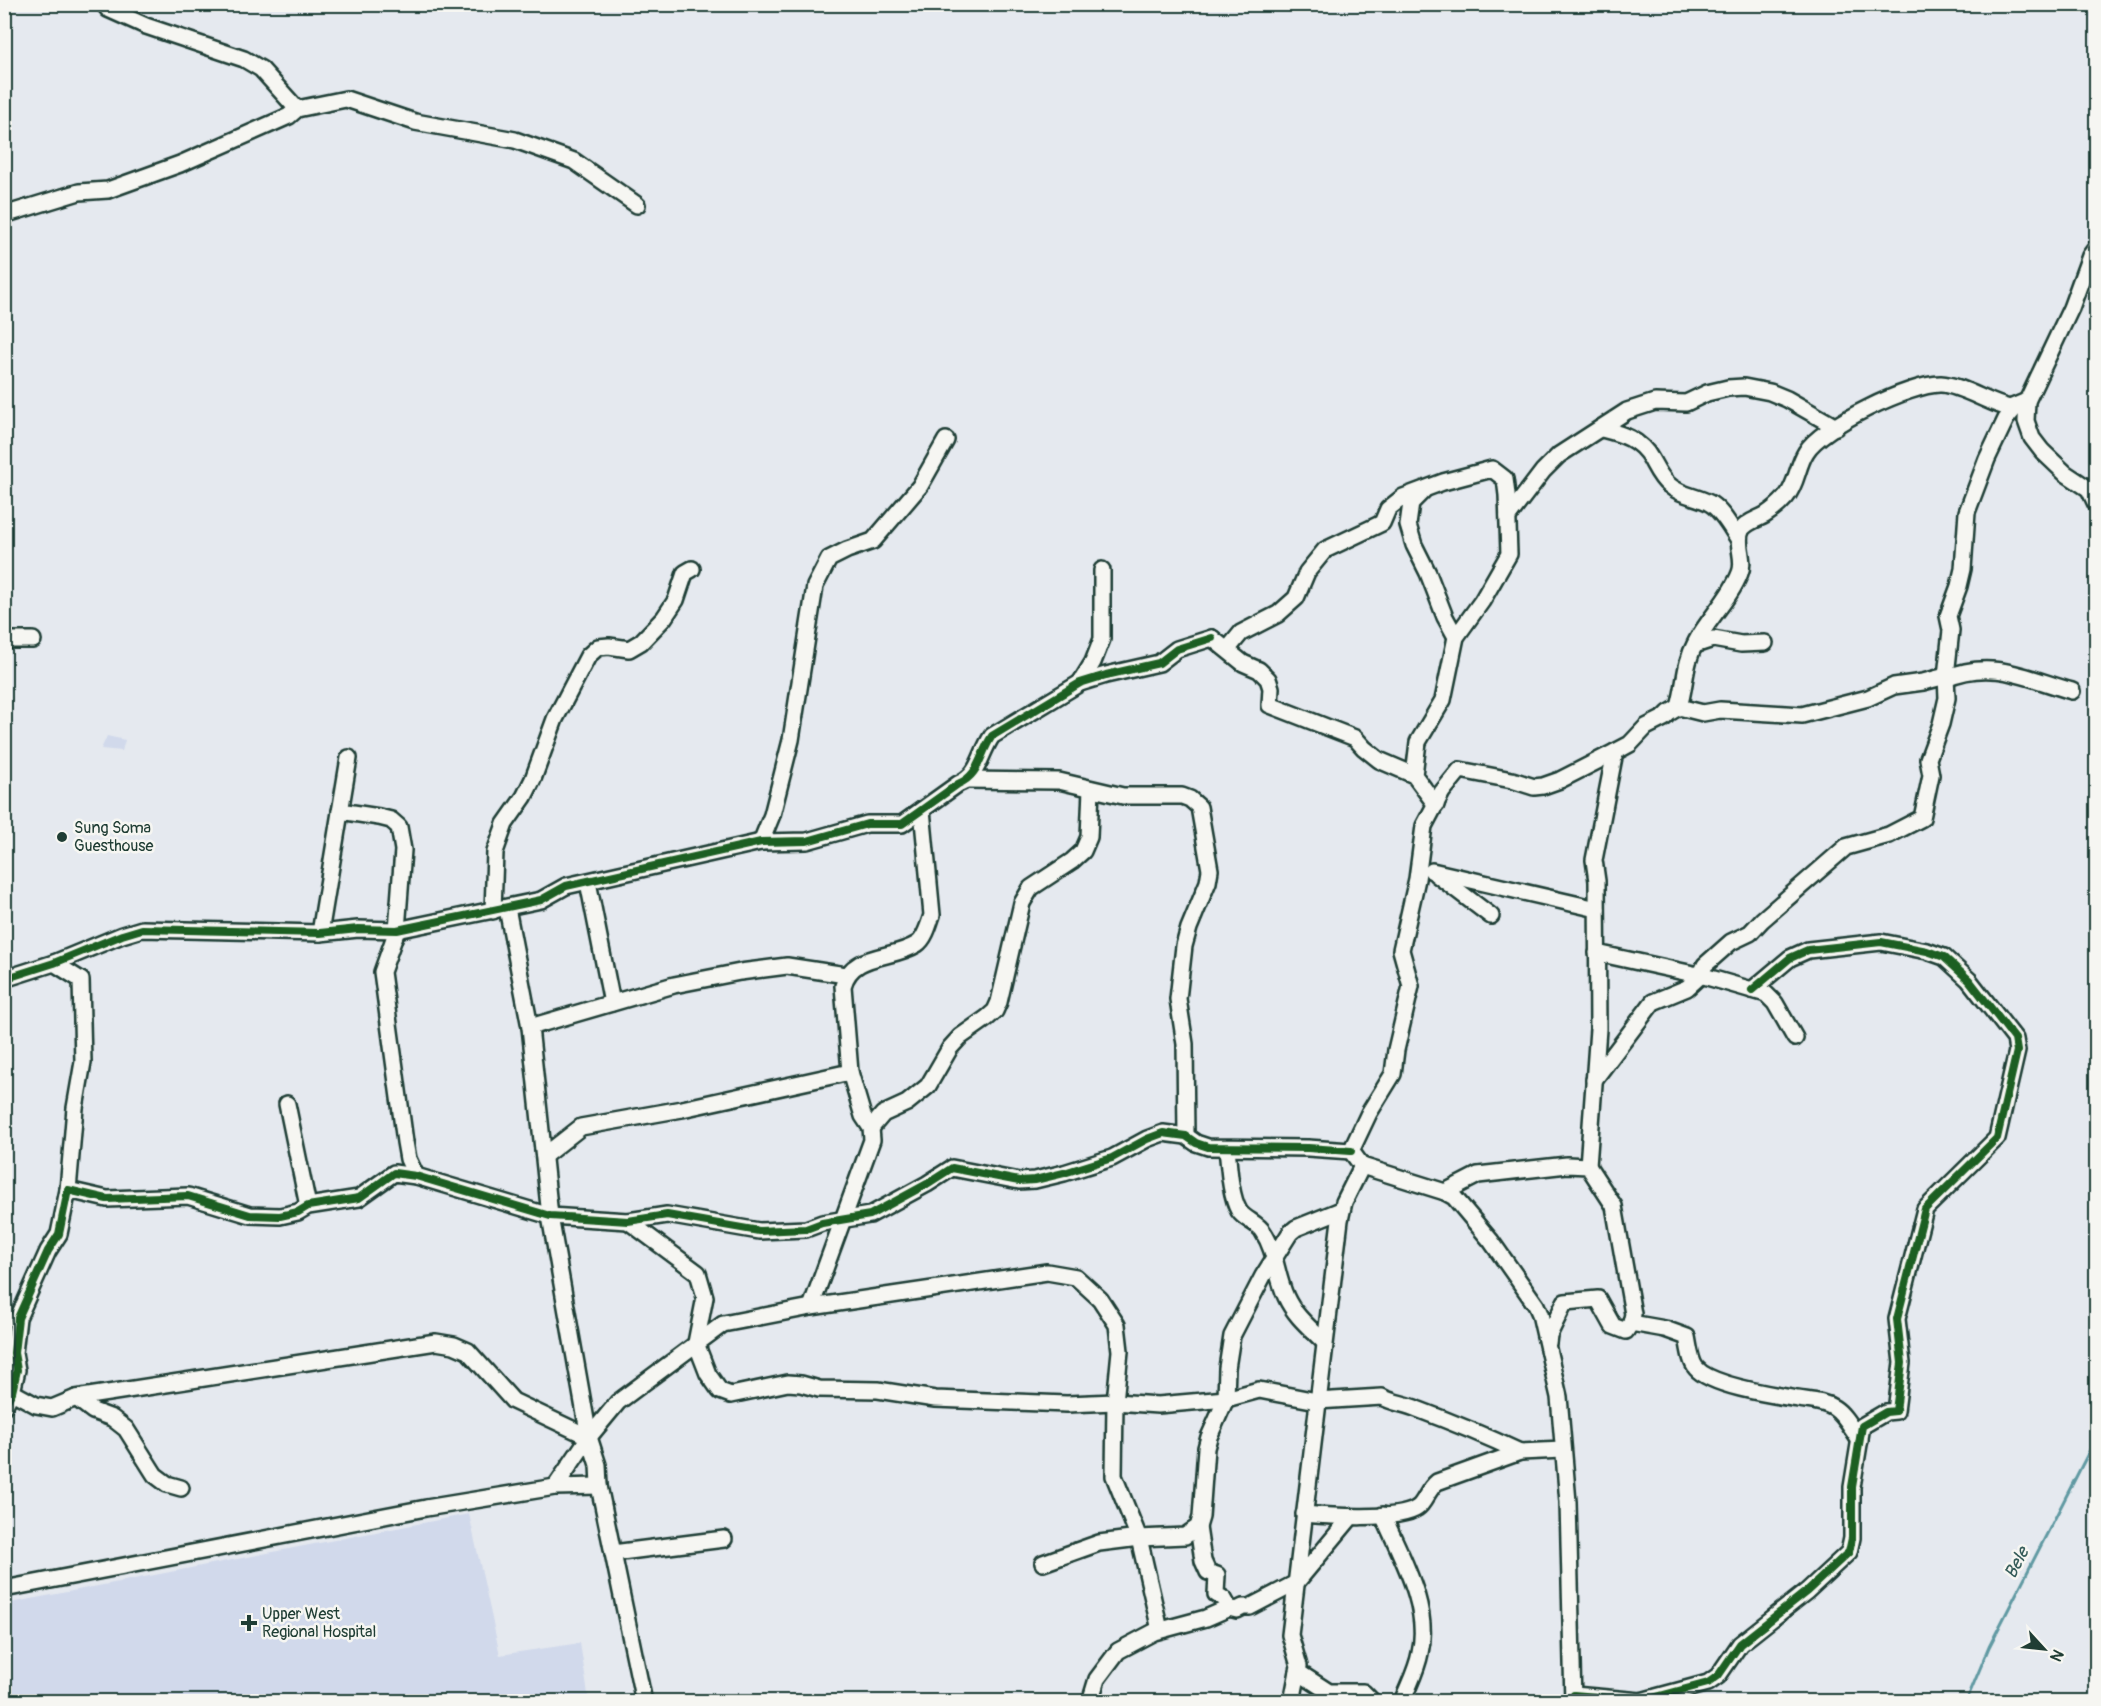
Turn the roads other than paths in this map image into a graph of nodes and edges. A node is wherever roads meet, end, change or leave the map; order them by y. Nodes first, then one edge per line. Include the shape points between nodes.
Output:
1 (104, 4) edge
2 (297, 109) junction
3 (637, 205) dead end
4 (4, 215) edge
5 (2097, 248) edge
6 (2022, 404) junction
7 (1836, 427) junction
8 (1602, 429) junction
9 (946, 440) dead end
10 (1424, 489) junction
11 (2097, 504) edge
12 (1508, 517) junction
13 (1739, 540) junction
14 (692, 569) dead end
15 (1102, 570) dead end
16 (1456, 637) junction
17 (1212, 638) junction
18 (4, 640) edge
19 (33, 640) dead end
20 (1765, 643) dead end
21 (1695, 645) junction
22 (1946, 677) junction
23 (1080, 684) junction
24 (2072, 691) dead end
25 (1678, 707) junction
26 (1615, 752) junction
27 (349, 758) dead end
28 (1414, 775) junction
29 (967, 780) junction
30 (1091, 789) junction
31 (1437, 805) junction
32 (922, 810) junction
33 (340, 811) junction
34 (761, 842) junction
35 (1426, 868) junction
36 (588, 882) junction
37 (500, 909) junction
38 (1597, 909) junction
39 (1491, 916) dead end
40 (397, 930) junction
41 (320, 933) junction
42 (1597, 953) junction
43 (54, 963) junction
44 (846, 975) junction
45 (1700, 976) junction
46 (4, 979) edge
47 (1752, 990) junction
48 (612, 1003) junction
49 (530, 1027) junction
50 (1795, 1038) dead end
51 (850, 1072) junction
52 (1594, 1080) junction
53 (287, 1104) dead end
54 (871, 1128) junction
55 (1186, 1136) junction
56 (1227, 1148) junction
57 (1351, 1151) junction
58 (544, 1156) junction
59 (1362, 1166) junction
60 (1588, 1166) junction
61 (416, 1176) junction
62 (68, 1190) junction
63 (1445, 1192) junction
64 (308, 1206) junction
65 (1341, 1210) junction
66 (550, 1216) junction
67 (842, 1220) junction
68 (628, 1221) junction
69 (1274, 1257) junction
70 (811, 1307) junction
71 (1631, 1323) junction
72 (1324, 1342) junction
73 (696, 1343) junction
74 (1547, 1346) junction
75 (76, 1398) junction
76 (8, 1399) edge
77 (1227, 1399) junction
78 (1317, 1401) junction
79 (1115, 1402) junction
80 (589, 1437) junction
81 (1860, 1441) junction
82 (1563, 1450) junction
83 (1520, 1452) junction
84 (599, 1486) junction
85 (555, 1487) junction
86 (180, 1488) dead end
87 (1304, 1514) junction
88 (1383, 1515) junction
89 (1351, 1517) junction
90 (1198, 1527) junction
91 (1139, 1538) junction
92 (724, 1539) dead end
93 (613, 1553) junction
94 (1043, 1563) dead end
95 (1296, 1583) junction
96 (4, 1589) edge
97 (1229, 1608) junction
98 (1160, 1630) junction
99 (1298, 1672) junction
100 (1574, 1698) edge
101 (644, 1701) edge
102 (1090, 1701) edge
103 (1292, 1701) edge
104 (1373, 1701) edge
105 (1402, 1701) edge

1 - 2 street via 147,26 244,59 261,69
2 - 3 street via 346,99 415,122 515,140 574,161
2 - 4 street via 180,164 108,190 79,192
5 - 6 street via 2090,256 2072,308
6 - 7 street via 2005,407 1946,385 1932,385 1889,397
6 - 11 street via 2032,438 2065,473 2089,489
6 - 22 street via 2006,419 1967,512 1963,569 1948,616 1951,630
7 - 8 street via 1787,399 1744,387 1707,393 1686,403 1655,402 1627,411
7 - 13 street via 1806,451 1787,496 1744,527
8 - 12 street via 1559,455
8 - 13 street via 1620,433 1639,444 1668,485 1683,495 1709,503
9 - 34 street via 920,486 873,541 829,559 815,586 791,740
10 - 12 street via 1492,469 1505,479
10 - 16 street via 1411,503 1408,525
10 - 17 street via 1403,497 1388,509 1382,523 1325,550 1307,572 1296,598 1278,614 1241,633 1227,650
12 - 16 street via 1509,554 1482,602
13 - 21 street via 1743,563 1740,575
14 - 37 street via 685,573 676,600 664,618 641,642 629,649 598,647 588,656 555,718 533,779 505,824 495,852
15 - 23 street via 1102,639
16 - 28 street via 1443,700 1418,742
17 - 23 street via 1177,649 1159,663
17 - 28 street via 1268,679 1270,705 1354,738 1379,760
18 - 19 street
20 - 21 street via 1713,639
21 - 25 street
22 - 24 street via 1976,669 2008,671
22 - 25 street via 1894,686 1868,698 1802,715 1719,710 1703,713
22 - 45 street via 1947,698 1928,759 1931,775 1922,818 1889,835 1846,847 1750,933 1731,942 1705,965
23 - 29 street via 992,736 975,772
25 - 26 street
26 - 31 street via 1560,780 1534,788 1460,771 1442,792
26 - 38 street via 1594,860
27 - 33 street
28 - 31 street
29 - 30 street via 1059,782
29 - 32 street
30 - 54 street via 1089,837 1083,851 1031,888 1022,903 995,1011 950,1048 928,1086 907,1103 883,1114
30 - 55 street via 1124,796 1182,796 1199,807 1210,870 1184,946 1178,999 1185,1044
31 - 35 street via 1424,826
32 - 34 street via 902,824 867,824 807,841
32 - 44 street via 932,915 927,930 919,944 854,967
33 - 40 street via 391,820 399,827 403,850
33 - 41 street
34 - 36 street
35 - 38 street
35 - 39 street
35 - 57 street via 1401,950 1411,986 1394,1074
36 - 37 street via 566,886 541,900
36 - 48 street
37 - 40 street
37 - 49 street
38 - 42 street
40 - 41 street
40 - 61 street via 382,972 405,1142
41 - 43 street via 142,930
42 - 45 street
42 - 52 street
43 - 46 street
43 - 62 street via 81,980 83,1062
44 - 48 street via 787,966 674,985
44 - 51 street via 843,986
45 - 47 street
45 - 52 street via 1688,988 1653,1002
47 - 50 street via 1770,997
47 - 81 street via 1790,958 1808,950 1881,942 1944,957 1969,980 2015,1039 2017,1050 1997,1138 1925,1209 1897,1319 1902,1363 1896,1411 1886,1412 1862,1426
48 - 49 street
49 - 58 street
51 - 54 street via 863,1116
51 - 58 street via 581,1127
52 - 60 street
53 - 64 street
54 - 67 street via 872,1140
55 - 56 street via 1208,1147
55 - 67 street via 1163,1133 1112,1158 1035,1180 1019,1181 952,1168 870,1215
56 - 57 street
56 - 69 street via 1239,1210 1262,1230
57 - 59 street
58 - 66 street
59 - 63 street
59 - 65 street
60 - 63 street via 1567,1164 1478,1175
60 - 71 street via 1614,1206 1633,1314
61 - 64 street via 394,1173 359,1198
61 - 66 street
62 - 64 street via 108,1199 188,1196 250,1215 280,1216
62 - 76 street via 59,1234 18,1318 14,1353 17,1370
63 - 74 street via 1454,1197 1491,1241 1536,1305
65 - 69 street via 1293,1230
65 - 72 street
66 - 68 street
66 - 80 street
67 - 68 street via 806,1229 759,1231 667,1215
67 - 70 street
68 - 73 street via 698,1273 705,1297
69 - 72 street via 1290,1305
69 - 77 street via 1232,1336
70 - 73 street via 723,1324
70 - 79 street via 1047,1272 1076,1277 1100,1299 1117,1325 1120,1351
71 - 74 street via 1626,1331 1612,1326 1598,1299 1565,1302
71 - 81 street via 1688,1337 1694,1366 1716,1381 1833,1408
72 - 78 street
73 - 79 street via 708,1374 720,1391 731,1395 788,1383 819,1389 878,1390 934,1400
73 - 80 street via 618,1402
74 - 82 street via 1559,1397
75 - 76 street via 52,1408
75 - 80 street via 436,1342 468,1351 513,1401
75 - 86 street via 126,1429 154,1475
77 - 78 street via 1259,1390
77 - 79 street via 1158,1405
77 - 90 street via 1206,1448
78 - 83 street via 1382,1397
78 - 87 street
79 - 91 street via 1114,1476
80 - 84 street via 598,1465
80 - 85 street
81 - 100 street via 1852,1487 1849,1552 1740,1644 1718,1676 1708,1683 1641,1701
82 - 83 street
82 - 100 street
83 - 88 street via 1437,1482 1413,1510
84 - 85 street
84 - 93 street
85 - 96 street
87 - 89 street
87 - 95 street
88 - 89 street
88 - 105 street via 1421,1609 1420,1655
89 - 95 street
90 - 91 street via 1185,1536
90 - 97 street via 1203,1561 1208,1572 1216,1575 1216,1594
91 - 94 street via 1085,1546
91 - 98 street
92 - 93 street
93 - 101 street
95 - 97 street via 1250,1607
95 - 99 street via 1290,1635
97 - 98 street
98 - 102 street via 1112,1657 1097,1679
99 - 103 street
99 - 104 street via 1329,1692 1363,1692

